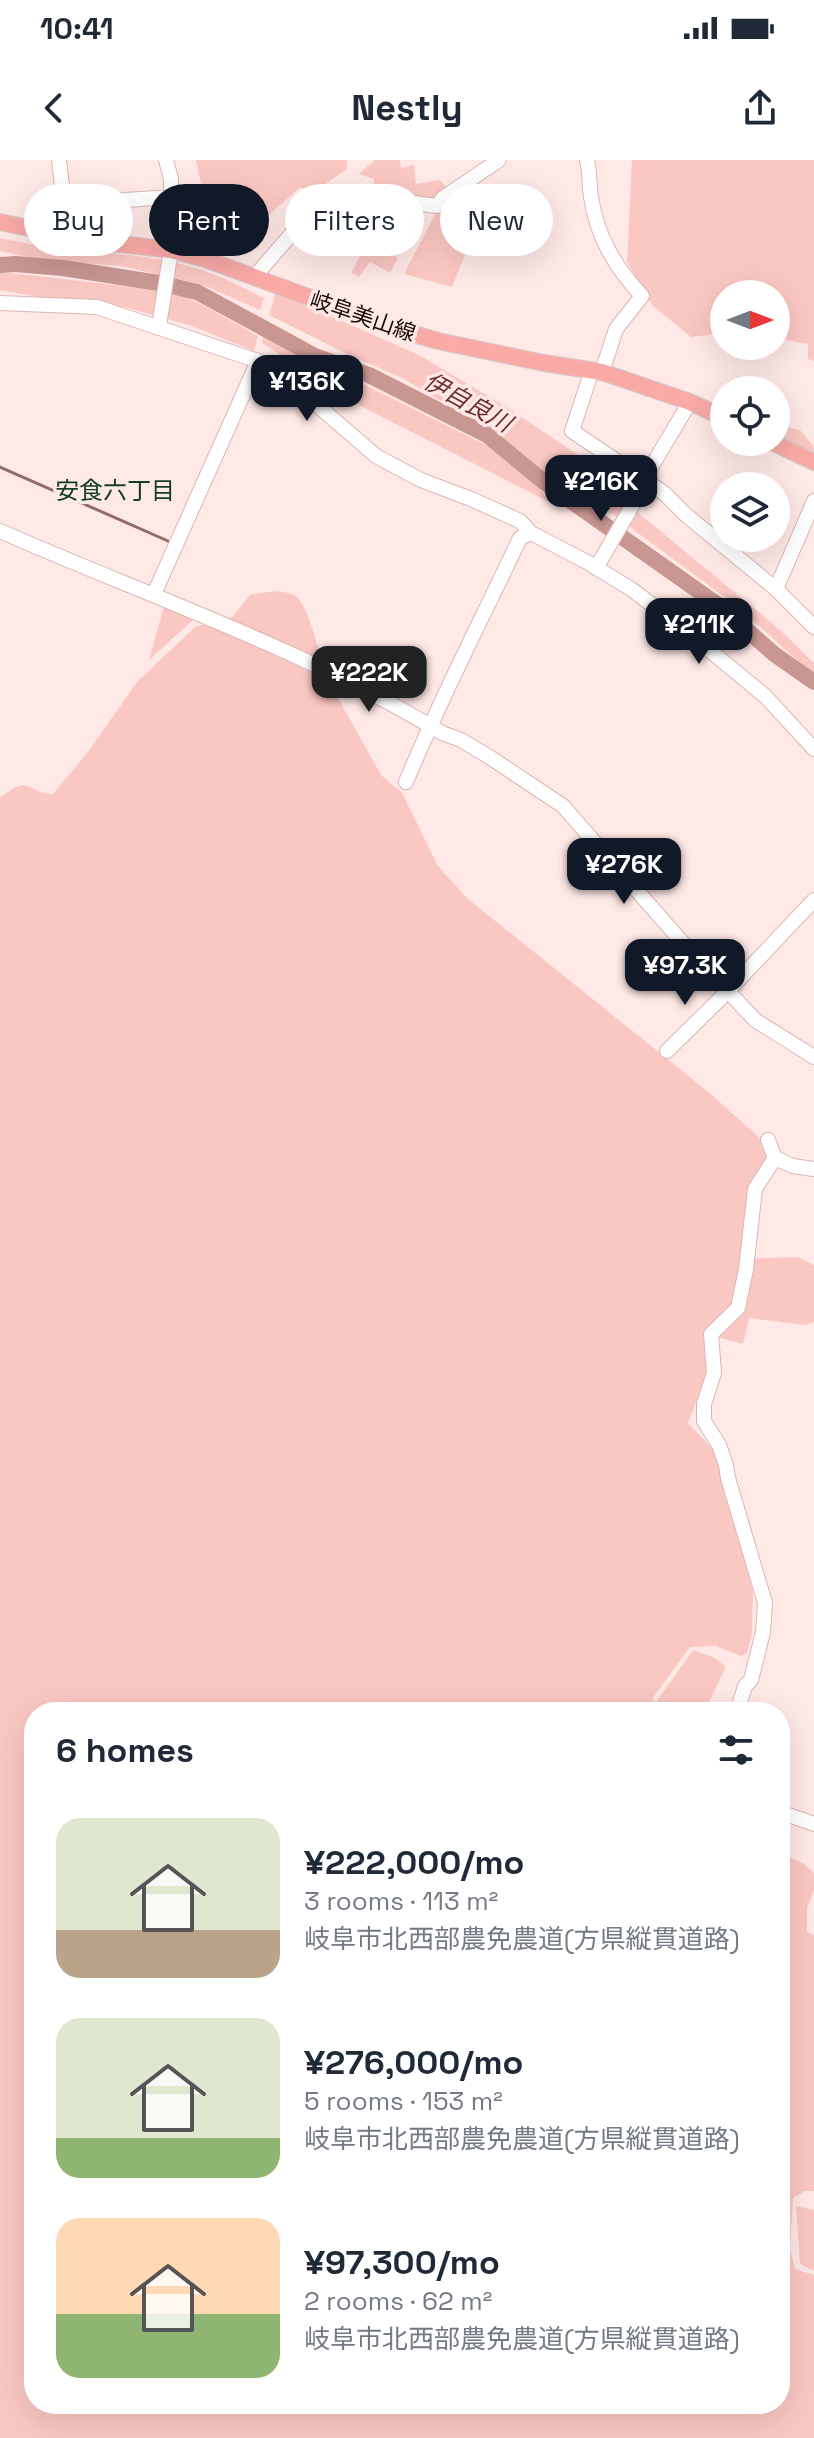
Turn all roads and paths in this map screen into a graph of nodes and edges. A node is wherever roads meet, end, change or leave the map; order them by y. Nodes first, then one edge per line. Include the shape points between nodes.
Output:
1 (59, 160) edge
2 (166, 160) edge
3 (499, 160) edge
4 (587, 160) edge
5 (171, 184) edge
6 (149, 198) edge
7 (0, 222) edge
8 (149, 247) edge
9 (170, 256) edge
10 (190, 256) edge
11 (255, 276) junction
12 (0, 303) edge
13 (159, 324) junction
14 (258, 361) junction
15 (597, 371) junction
16 (690, 402) junction
17 (710, 411) edge
18 (790, 451) edge
19 (814, 462) edge
20 (644, 479) junction
21 (814, 501) edge
22 (0, 531) edge
23 (531, 533) junction
24 (600, 562) junction
25 (776, 589) junction
26 (156, 595) junction
27 (814, 627) edge
28 (435, 729) junction
29 (814, 749) edge
30 (406, 782) dead end
31 (814, 900) edge
32 (728, 991) junction
33 (667, 1051) dead end
34 (814, 1057) edge
35 (768, 1140) dead end
36 (775, 1158) junction
37 (814, 1169) edge
38 (740, 1702) edge
39 (790, 1816) edge
40 (814, 1824) edge

1 - 6 street via 64,204
2 - 5 street
3 - 11 street via 437,206 333,197 314,208
4 - 15 street via 605,249 642,296 616,329
7 - 8 main road, 岐阜美山線
9 - 13 street
10 - 11 main road, 岐阜美山線
11 - 15 main road, 岐阜美山線 via 438,341
12 - 13 street via 97,307
13 - 14 street
14 - 23 street via 280,373 376,456 520,521
14 - 26 street
15 - 16 main road, 岐阜美山線
15 - 20 street via 572,431
16 - 17 main road, 岐阜美山線
16 - 20 street
18 - 19 main road
20 - 24 street
20 - 25 street
21 - 25 street
22 - 26 street
23 - 24 street
23 - 28 street via 520,538
24 - 29 street via 765,696
25 - 27 street
26 - 28 street via 326,670
28 - 30 street
28 - 32 street via 503,765 563,806
31 - 32 street
32 - 33 street
32 - 34 street via 755,1020
35 - 36 street
36 - 37 street
36 - 38 street via 755,1189 738,1308 711,1334 714,1373 704,1404 704,1421 726,1465 765,1603 751,1680
39 - 40 street

